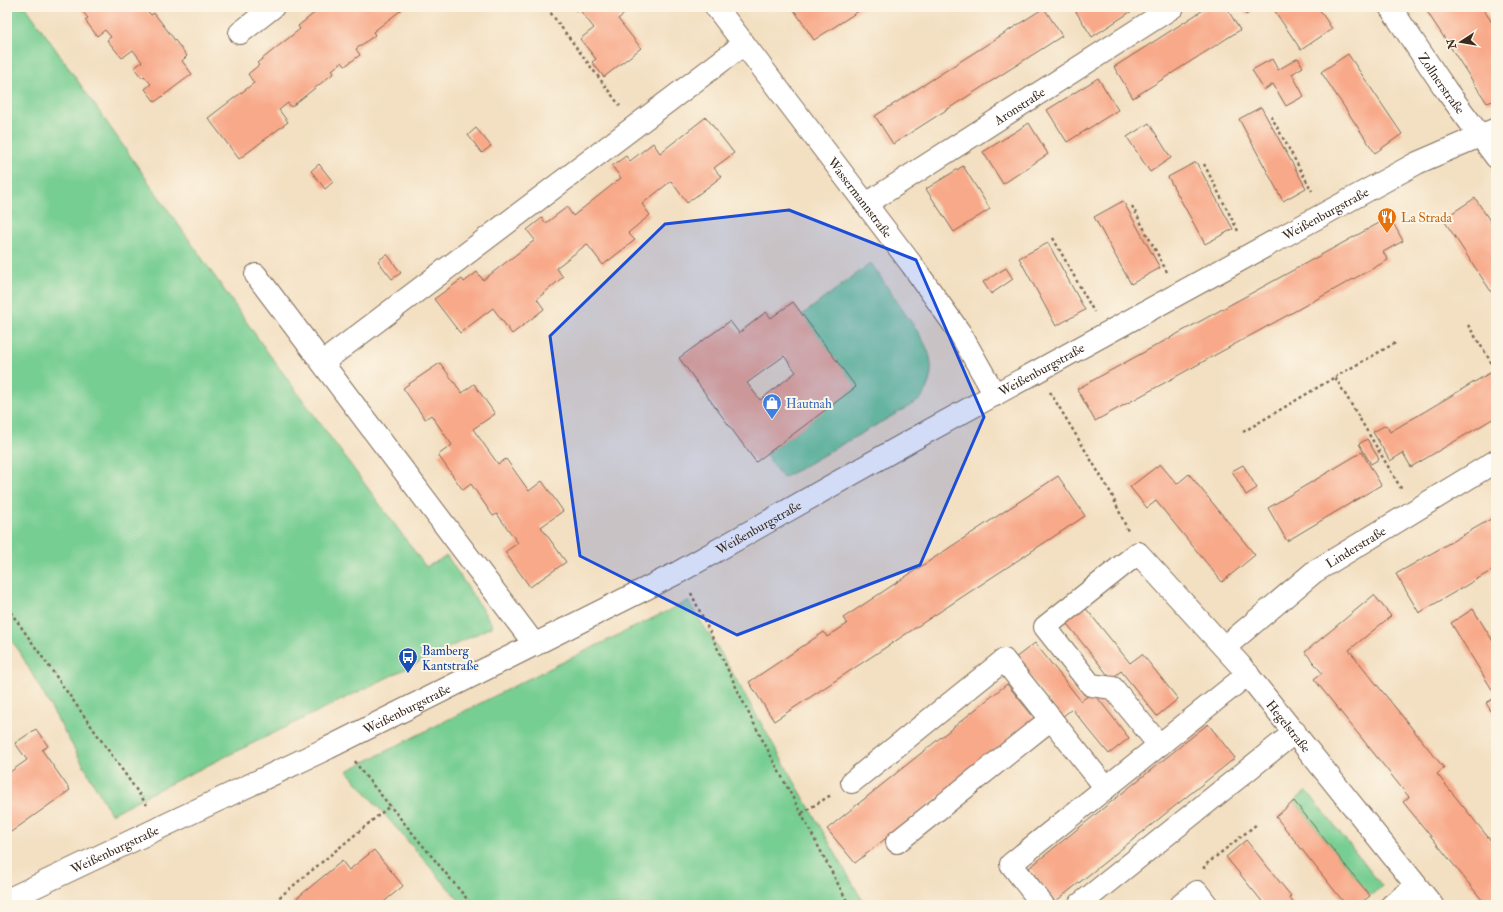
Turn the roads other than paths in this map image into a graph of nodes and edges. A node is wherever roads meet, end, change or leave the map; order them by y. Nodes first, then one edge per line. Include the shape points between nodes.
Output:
1 (274, 7) edge
2 (1173, 7) edge
3 (1390, 7) edge
4 (726, 10) edge
5 (240, 33) dead end
6 (744, 44) junction
7 (1488, 132) edge
8 (1496, 157) edge
9 (866, 204) junction
10 (256, 275) dead end
11 (323, 362) junction
12 (995, 395) junction
13 (1496, 461) edge
14 (535, 645) junction
15 (1225, 647) junction
16 (1248, 674) junction
17 (1051, 719) junction
18 (1295, 732) junction
19 (1159, 745) junction
20 (852, 782) road end
21 (1106, 788) junction
22 (898, 842) dead end
23 (1416, 886) junction
24 (7, 900) edge
25 (1043, 905) edge
26 (1079, 905) edge
27 (1392, 905) edge
28 (1432, 905) edge

1 - 5 street
2 - 9 street, Aronstraße
3 - 7 street, Zollnerstraße
4 - 6 street, Wassermannstraße
6 - 9 street, Wassermannstraße
6 - 11 street
7 - 8 street, Zollnerstraße
7 - 12 street, Weißenburgstraße via 1417,164
9 - 12 street, Wassermannstraße via 960,333
10 - 11 street
11 - 14 street
12 - 14 street, Weißenburgstraße via 679,572
13 - 15 street, Linderstraße via 1314,572
14 - 24 street, Weißenburgstraße via 342,741
15 - 16 street, Hegelstraße
15 - 19 street, Hegelstraße via 1138,553 1045,627 1091,685 1113,688
16 - 18 street, Hegelstraße
16 - 19 street
17 - 20 street via 1004,660
17 - 21 street
17 - 22 street
18 - 23 street, Hegelstraße
18 - 26 street
19 - 21 street
21 - 25 street via 1010,864
23 - 27 street
23 - 28 street, Hegelstraße

